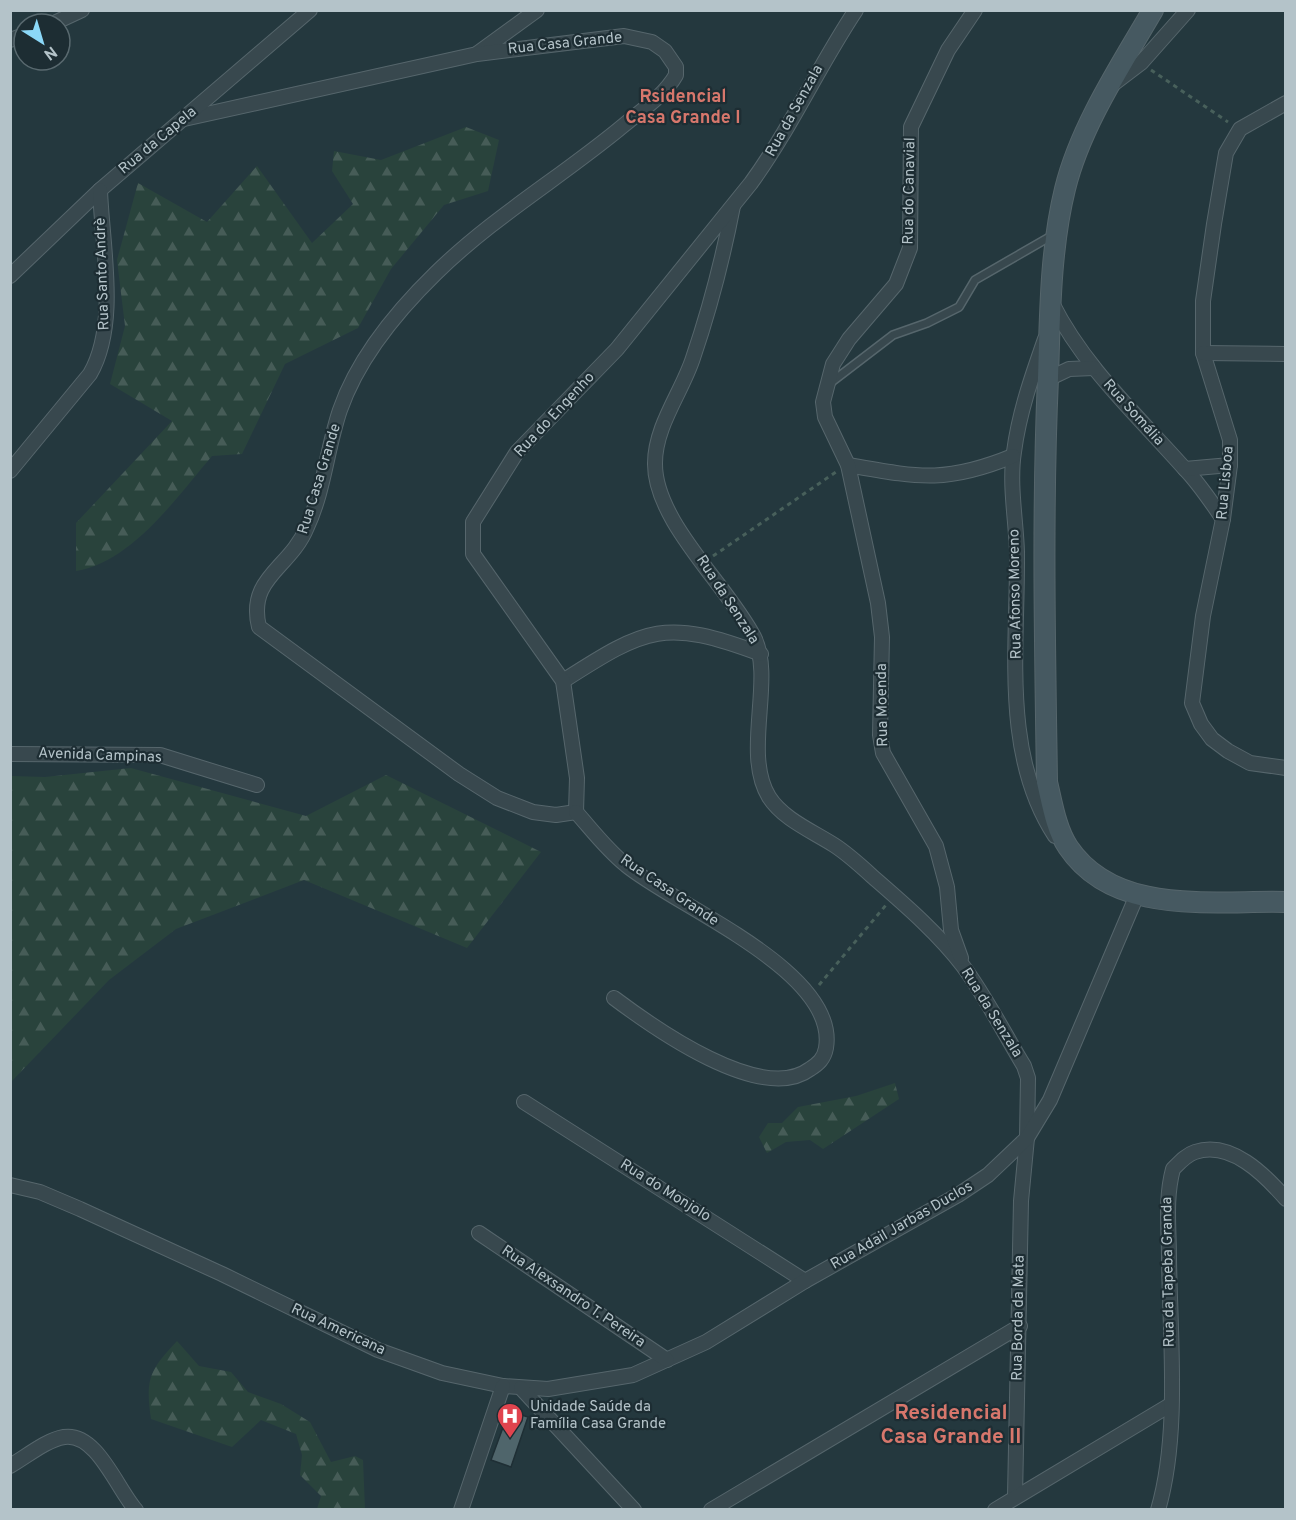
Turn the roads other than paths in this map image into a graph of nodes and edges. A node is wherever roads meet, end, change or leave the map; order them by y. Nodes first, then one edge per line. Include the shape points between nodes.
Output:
1 (310, 10) edge
2 (537, 10) edge
3 (856, 10) edge
4 (975, 10) edge
5 (1153, 10) edge
6 (1188, 10) edge
7 (477, 54) junction
8 (1107, 88) junction
9 (1286, 102) edge
10 (184, 119) junction
11 (100, 190) junction
12 (733, 206) junction
13 (1058, 233) junction
14 (10, 276) edge
15 (1051, 301) junction
16 (1050, 326) junction
17 (1203, 353) junction
18 (1286, 354) edge
19 (1094, 368) junction
20 (1048, 379) junction
21 (826, 387) junction
22 (1013, 456) junction
23 (848, 465) junction
24 (1230, 465) junction
25 (1185, 469) junction
26 (10, 471) edge
27 (1224, 519) junction
28 (760, 654) junction
29 (563, 681) junction
30 (10, 754) edge
31 (1286, 768) edge
32 (257, 785) dead end
33 (576, 812) junction
34 (1073, 853) junction
35 (1137, 895) junction
36 (1286, 902) edge
37 (964, 967) junction
38 (614, 998) dead end
39 (524, 1102) dead end
40 (1028, 1138) junction
41 (11, 1187) edge
42 (1286, 1199) edge
43 (479, 1233) dead end
44 (805, 1281) junction
45 (1020, 1326) junction
46 (667, 1360) junction
47 (503, 1386) junction
48 (521, 1388) junction
49 (1170, 1405) junction
50 (10, 1466) edge
51 (1015, 1497) junction
52 (136, 1509) edge
53 (461, 1509) edge
54 (634, 1509) edge
55 (711, 1509) edge
56 (994, 1509) edge
57 (1158, 1509) edge

1 - 10 street, Rua da Capela
2 - 7 street
3 - 12 street, Rua da Senzala via 825,57 771,156
4 - 21 street, Rua do Canavial via 948,50 911,127 910,248 904,267 884,300 849,339 833,364
5 - 8 main road, Rua Afonso Moreno
6 - 8 street, Rua Afonso Moreno via 1141,63
7 - 10 street, Rua Casa Grande
7 - 33 street, Rua Casa Grande via 624,36 652,42 665,51 672,58 676,75 669,88 599,146 491,226 436,273 388,326 360,365 341,409 309,525 295,550 260,590 256,613 259,627 291,653 497,798 533,812
8 - 13 main road, Rua Afonso Moreno via 1065,189
9 - 17 street, Rua Lisboa via 1240,129 1226,153 1203,301
10 - 11 street, Rua da Capela
11 - 14 street, Rua da Capela
11 - 26 street, Rua Santo Andrè via 107,322 100,358
12 - 28 street, Rua da Senzala via 713,294 692,361 658,442 655,464 662,496 683,536 745,622
12 - 29 street, Rua do Engenho via 617,349 517,452 473,522 473,554
13 - 15 main road, Rua Afonso Moreno
13 - 21 lane via 975,280 959,307 893,335
15 - 16 main road, Rua Afonso Moreno
15 - 19 street, Rua Somália
16 - 20 main road, Rua Afonso Moreno
16 - 22 street, Rua Afonso Moreno via 1020,413
17 - 18 street
17 - 24 street, Rua Lisboa via 1230,440
19 - 20 street via 1069,369
19 - 25 street, Rua Somália
20 - 34 main road, Rua Afonso Moreno via 1044,479 1047,782 1054,812
21 - 23 street, Rua do Canavial via 825,417
22 - 23 street via 948,476 918,477
22 - 34 street, Rua Afonso Moreno via 1019,733 1031,790 1052,832
23 - 37 street, Rua Moenda via 882,636 883,753 936,846 947,887 951,930
24 - 25 street
24 - 27 street, Rua Lisboa
25 - 27 street, Rua Somália
27 - 31 street, Rua Lisboa via 1203,616 1192,703 1212,739 1228,752 1250,763
28 - 29 street via 700,633 678,630 649,634 604,655
28 - 37 street, Rua da Senzala via 758,731 761,775 769,796 784,813 837,846 937,936
29 - 33 street, Rua do Engenho via 577,778
30 - 32 street, Avenida Campinas via 160,755
33 - 38 street, Rua Casa Grande via 626,866 762,953 810,995 827,1033 826,1050 820,1062 804,1074 781,1078 734,1069 653,1027
34 - 35 main road, Rua Afonso Moreno via 1108,883
35 - 36 main road, Rua Afonso Moreno via 1172,900
35 - 40 street, Rua Adail Jarbas Duclos via 1050,1100
37 - 40 street, Rua da Senzala via 1024,1066 1028,1078
39 - 44 street, Rua do Monjolo
40 - 44 street, Rua Adail Jarbas Duclos via 988,1175 958,1195
40 - 45 street, Rua Borda da Mata via 1021,1201
41 - 47 street, Rua Americana via 40,1192 80,1209 378,1350 442,1373
42 - 49 street, Rua da Tapeba Granda via 1251,1165 1229,1155 1208,1150 1195,1152 1173,1169 1167,1205
43 - 46 street, Rua Alexsandro T. Pereira
44 - 46 street, Rua Adail Jarbas Duclos via 706,1342
45 - 51 street, Rua Borda da Mata
45 - 55 street
46 - 48 street, Rua Adail Jarbas Duclos via 633,1375 596,1383
47 - 48 street, Rua Americana
47 - 53 street
48 - 54 street
49 - 51 street
49 - 57 street, Rua da Tapeba Granda via 1167,1468
50 - 52 street via 64,1437 78,1439 94,1449
51 - 56 street

